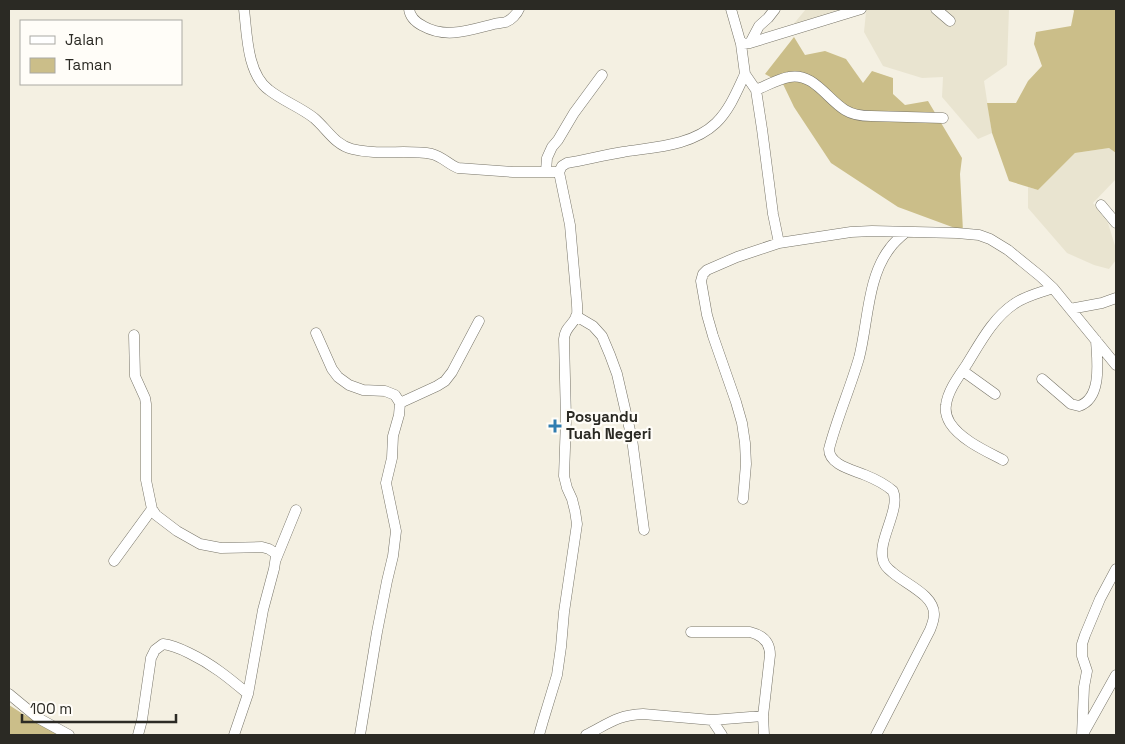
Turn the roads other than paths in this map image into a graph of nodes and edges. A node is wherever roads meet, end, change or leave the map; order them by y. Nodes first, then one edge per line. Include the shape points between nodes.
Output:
1 (244, 9) edge
2 (409, 9) edge
3 (519, 9) edge
4 (731, 9) edge
5 (775, 9) edge
6 (861, 9) edge
7 (936, 9) edge
8 (950, 21) dead end
9 (745, 43) junction
10 (745, 74) junction
11 (602, 76) dead end
12 (756, 90) junction
13 (943, 118) dead end
14 (546, 172) junction
15 (559, 172) junction
16 (1101, 205) dead end
17 (1116, 223) edge
18 (906, 232) junction
19 (779, 243) junction
20 (1053, 288) junction
21 (1116, 299) edge
22 (1070, 310) junction
23 (576, 316) junction
24 (480, 321) dead end
25 (316, 333) dead end
26 (134, 335) dead end
27 (1096, 340) junction
28 (1116, 365) edge
29 (963, 371) junction
30 (1042, 379) dead end
31 (995, 394) dead end
32 (400, 403) junction
33 (1003, 460) dead end
34 (743, 499) dead end
35 (152, 508) junction
36 (296, 510) dead end
37 (644, 530) dead end
38 (276, 559) junction
39 (114, 561) dead end
40 (1116, 569) edge
41 (691, 632) dead end
42 (1116, 675) edge
43 (9, 694) edge
44 (248, 694) junction
45 (763, 716) junction
46 (712, 720) junction
47 (69, 735) edge
48 (138, 735) edge
49 (234, 735) edge
50 (360, 735) edge
51 (539, 735) edge
52 (586, 735) edge
53 (722, 735) edge
54 (764, 735) edge
55 (876, 735) edge
56 (1082, 735) edge

1 - 14 street via 249,51 257,78 270,91 313,118 338,143 352,149 376,152 432,154 441,156 458,168
2 - 3 street via 418,23 434,31 451,33 507,22
4 - 9 street
5 - 9 street
6 - 9 street
7 - 8 street
9 - 10 street
10 - 12 street
10 - 15 street via 731,104 705,132 679,142 566,163
11 - 14 street via 552,147 546,158
12 - 13 street via 787,77 801,77 853,114
12 - 19 street
14 - 15 street
15 - 23 street via 570,225
16 - 17 street
18 - 19 street via 851,232
18 - 20 street via 968,233 985,237 1008,250
18 - 55 street via 889,249 878,271 859,358 829,449 829,454 839,464 876,480 895,494 882,560 894,574 930,600 934,608 930,630
19 - 34 street via 710,268 701,278 713,336 742,423 746,464
20 - 22 street
20 - 29 street via 1025,298 1005,312 983,338
21 - 22 street
22 - 27 street
23 - 37 street via 602,336 617,374 632,439
23 - 51 street via 566,329 564,339 564,476 577,524 557,676
24 - 32 street via 445,381
25 - 32 street via 338,377 349,386 395,395
26 - 35 street via 135,376 146,404 146,480
27 - 28 street
27 - 30 street via 1098,371 1087,402 1079,406 1071,404
29 - 31 street
29 - 33 street via 946,404 950,423 974,444
32 - 50 street via 386,483 396,531 393,556
35 - 38 street via 163,521 200,544 221,548 262,546 273,551
35 - 39 street
36 - 38 street
38 - 44 street
40 - 56 street via 1082,644 1087,671
41 - 45 street via 750,632 767,642 770,655
42 - 56 street
43 - 47 street via 38,718
44 - 48 street via 205,661 174,646 162,644 152,658
44 - 49 street
45 - 46 street
45 - 54 street
46 - 52 street via 632,714
46 - 53 street

